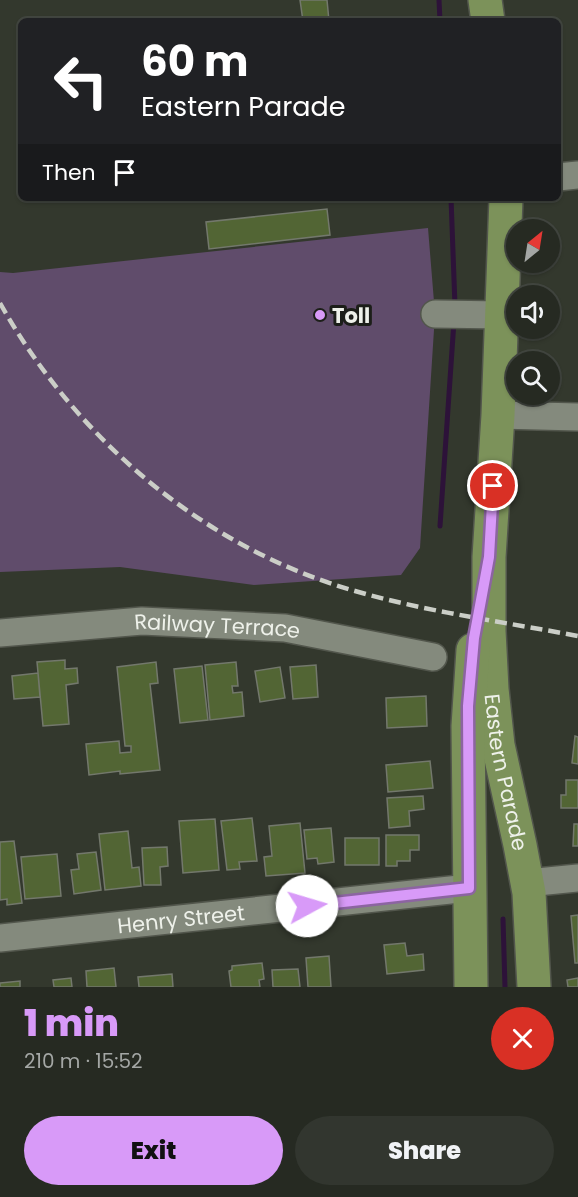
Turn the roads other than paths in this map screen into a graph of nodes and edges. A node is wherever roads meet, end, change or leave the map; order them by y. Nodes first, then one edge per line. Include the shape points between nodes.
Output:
1 (485, 0) edge
2 (488, 18) edge
3 (578, 175) edge
4 (561, 177) edge
5 (506, 201) edge
6 (435, 314) dead end
7 (490, 314) junction
8 (498, 415) junction
9 (578, 417) edge
10 (489, 557) junction
11 (0, 633) edge
12 (433, 657) dead end
13 (500, 756) junction
14 (468, 820) junction
15 (578, 878) edge
16 (527, 883) junction
17 (469, 888) junction
18 (0, 938) edge
19 (471, 987) edge
20 (534, 987) edge

1 - 2 main road
3 - 4 street
5 - 7 main road, Eastern Parade
6 - 7 street
7 - 8 main road, Eastern Parade
8 - 9 street
8 - 10 main road, Eastern Parade
10 - 13 main road, Eastern Parade via 492,689
10 - 14 main road, Eastern Parade via 471,667
11 - 12 street, Railway Terrace via 142,621 285,628
13 - 14 main road via 483,763
13 - 16 main road, Eastern Parade
14 - 17 main road, Eastern Parade
15 - 16 street
16 - 20 main road, Eastern Parade
17 - 18 street, Henry Street
17 - 19 main road, Eastern Parade

